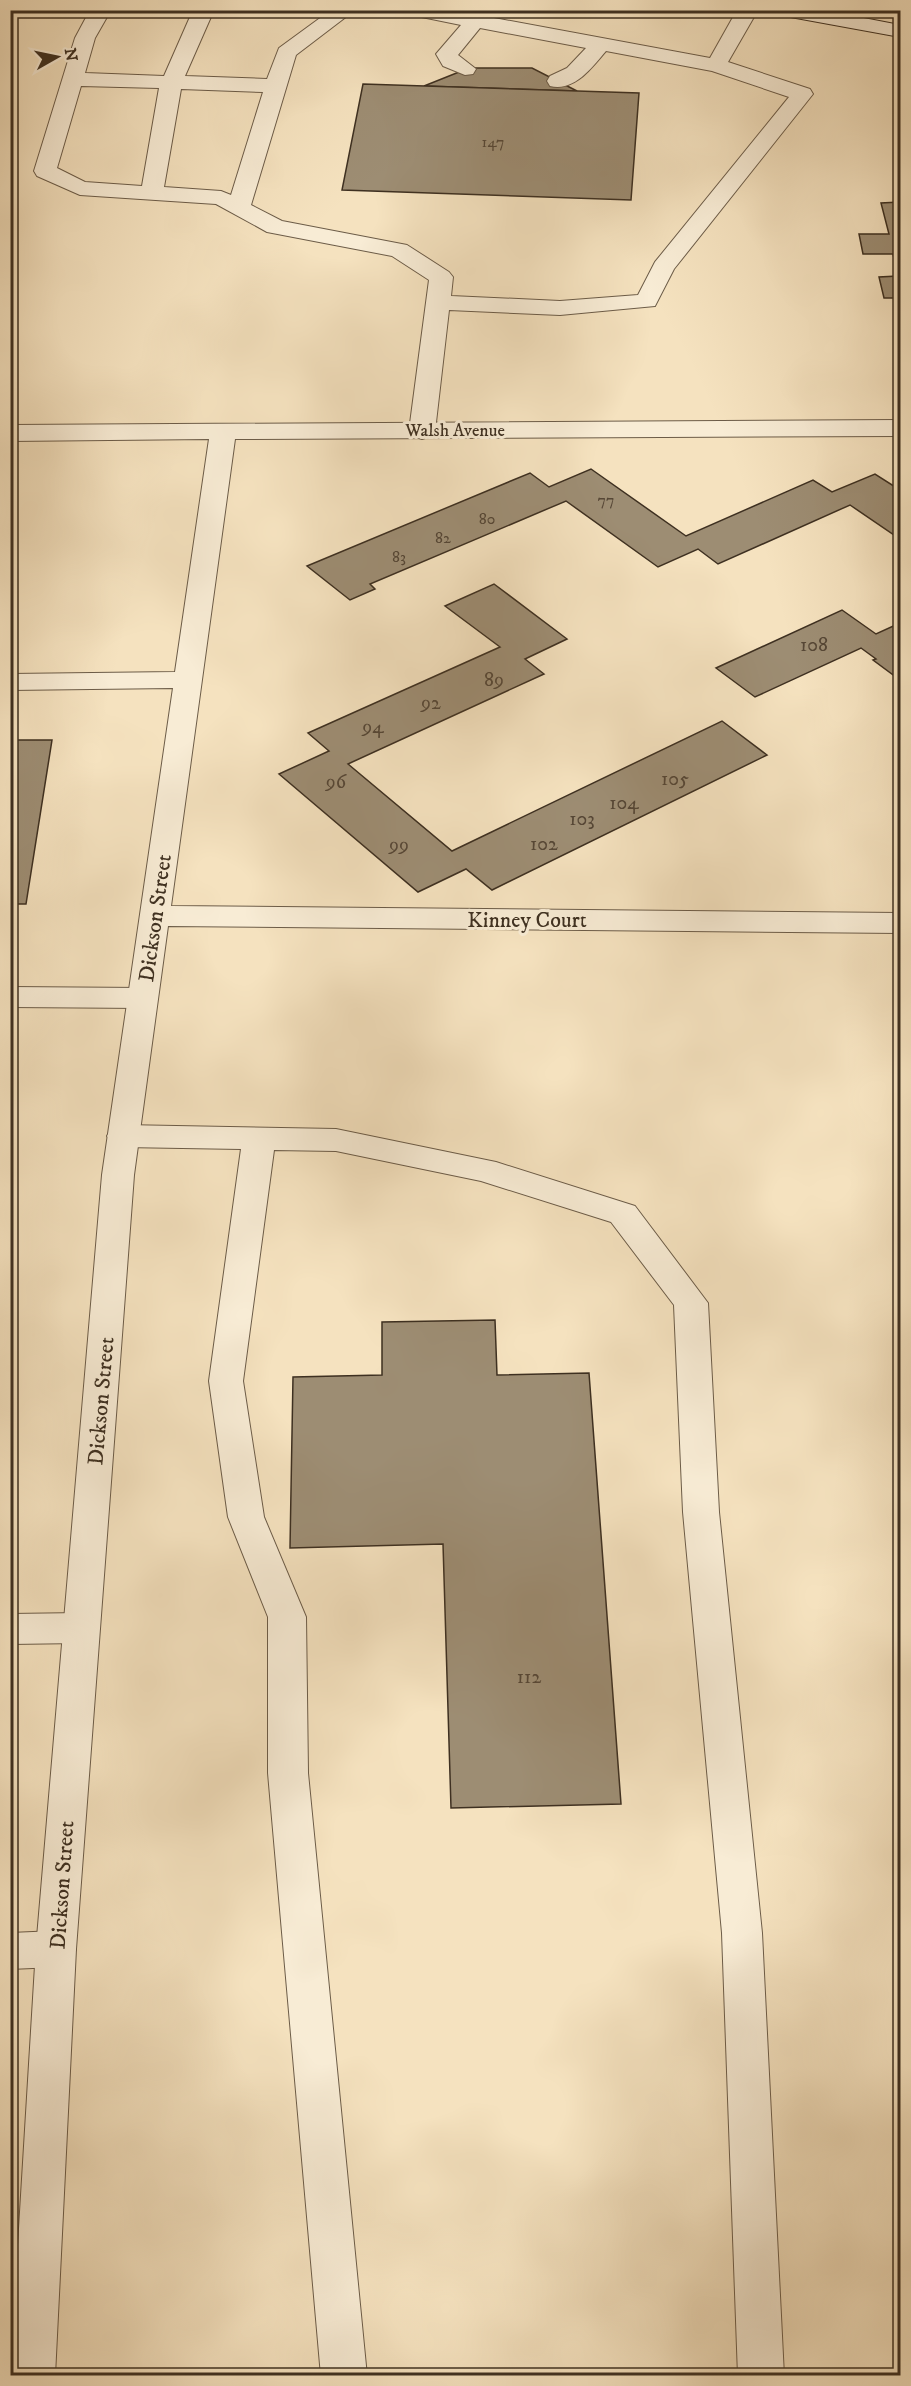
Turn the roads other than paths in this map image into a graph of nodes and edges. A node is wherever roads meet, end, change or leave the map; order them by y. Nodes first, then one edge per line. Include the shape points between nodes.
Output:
1 (101, 10) edge
2 (204, 10) edge
3 (345, 10) edge
4 (414, 10) edge
5 (748, 10) edge
6 (785, 10) edge
7 (474, 22) junction
8 (900, 31) edge
9 (600, 45) junction
10 (717, 65) junction
11 (465, 69) dead end
12 (73, 80) junction
13 (558, 81) dead end
14 (171, 83) junction
15 (276, 86) junction
16 (152, 193) junction
17 (239, 207) junction
18 (436, 302) junction
19 (900, 428) edge
20 (422, 431) junction
21 (223, 432) junction
22 (10, 433) edge
23 (187, 680) junction
24 (10, 682) edge
25 (154, 916) junction
26 (900, 922) edge
27 (10, 997) edge
28 (143, 998) junction
29 (123, 1136) junction
30 (260, 1138) junction
31 (10, 1629) edge
32 (81, 1629) junction
33 (56, 1949) junction
34 (10, 1951) edge
35 (32, 2376) edge
36 (344, 2376) edge
37 (760, 2376) edge

1 - 12 street via 85,38
2 - 14 street
3 - 15 street via 286,52
4 - 7 street
5 - 10 street
6 - 8 street
7 - 9 street
7 - 11 street via 447,54 450,62
9 - 10 street
9 - 13 street via 575,73
10 - 18 street via 802,94 663,267 647,301 560,308
12 - 14 street
12 - 16 street via 45,171 80,188
14 - 15 street
14 - 16 street
15 - 17 street
16 - 17 street via 221,198
17 - 18 street via 275,227 399,250 441,277
18 - 20 street
19 - 20 street, Walsh Avenue
20 - 21 street, Walsh Avenue
21 - 22 street, Walsh Avenue
21 - 23 street, Dickson Street
23 - 24 street
23 - 25 street, Dickson Street
25 - 26 street, Kinney Court
25 - 28 street, Dickson Street
27 - 28 street
28 - 29 street, Dickson Street
29 - 30 street
29 - 32 street, Dickson Street
30 - 36 street via 226,1381 246,1517 287,1617 288,1773
30 - 37 street via 336,1140 484,1170 622,1214 692,1303 701,1512 742,1933
31 - 32 street
32 - 33 street, Dickson Street
33 - 34 street
33 - 35 street, Dickson Street

